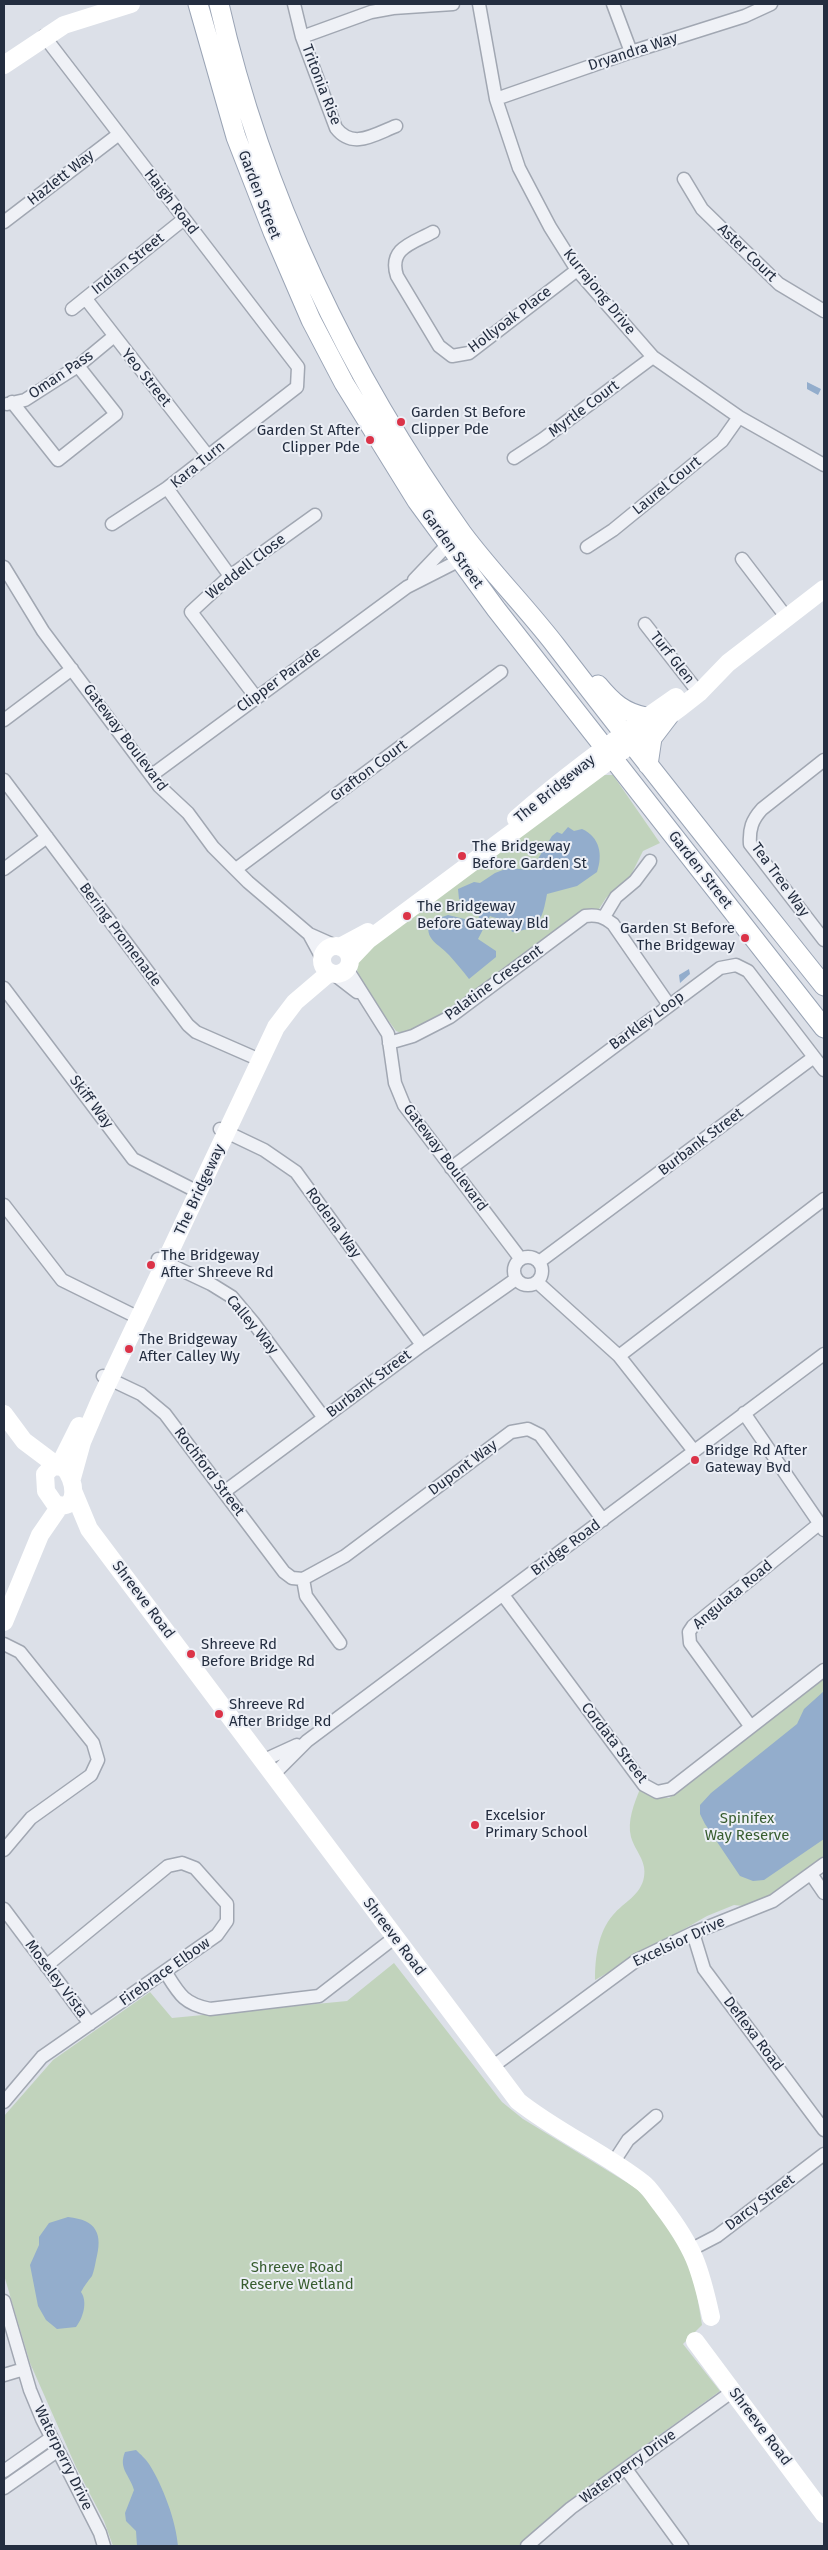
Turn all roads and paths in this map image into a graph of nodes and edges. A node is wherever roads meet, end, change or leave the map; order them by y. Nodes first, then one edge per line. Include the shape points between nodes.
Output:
1 (198, 4) edge
2 (219, 4) edge
3 (294, 4) edge
4 (453, 4) edge
5 (479, 4) edge
6 (612, 4) edge
7 (771, 4) edge
8 (121, 5) edge
9 (44, 36) junction
10 (302, 37) junction
11 (631, 52) junction
12 (4, 64) edge
13 (496, 99) junction
14 (396, 126) dead end
15 (119, 134) junction
16 (684, 179) dead end
17 (184, 219) junction
18 (4, 222) edge
19 (433, 232) dead end
20 (577, 270) junction
21 (86, 299) junction
22 (72, 309) dead end
23 (824, 311) edge
24 (114, 337) junction
25 (653, 357) junction
26 (78, 366) junction
27 (298, 367) joint
28 (8, 403) edge
29 (739, 417) junction
30 (208, 456) junction
31 (514, 458) dead end
32 (824, 465) edge
33 (167, 488) junction
34 (316, 515) dead end
35 (112, 524) dead end
36 (455, 537) junction
37 (586, 547) dead end
38 (468, 555) junction
39 (742, 559) dead end
40 (4, 567) edge
41 (230, 576) junction
42 (407, 587) junction
43 (824, 589) edge
44 (787, 618) junction
45 (645, 624) dead end
46 (545, 632) junction
47 (72, 669) junction
48 (501, 672) dead end
49 (696, 689) junction
50 (255, 696) junction
51 (646, 717) junction
52 (668, 717) junction
53 (4, 720) edge
54 (627, 739) junction
55 (609, 752) junction
56 (824, 760) edge
57 (648, 765) junction
58 (152, 775) junction
59 (4, 780) edge
60 (47, 837) junction
61 (650, 861) dead end
62 (4, 870) edge
63 (236, 870) junction
64 (604, 917) junction
65 (310, 934) junction
66 (824, 940) edge
67 (335, 961) junction
68 (824, 986) edge
69 (4, 988) edge
70 (669, 1005) junction
71 (824, 1028) edge
72 (389, 1043) junction
73 (814, 1057) junction
74 (257, 1059) junction
75 (824, 1070) edge
76 (223, 1131) junction
77 (451, 1168) junction
78 (195, 1190) junction
79 (824, 1199) edge
80 (4, 1205) edge
81 (520, 1258) junction
82 (162, 1261) junction
83 (539, 1262) junction
84 (516, 1279) junction
85 (537, 1282) junction
86 (135, 1317) junction
87 (422, 1345) junction
88 (824, 1354) edge
89 (618, 1356) junction
90 (107, 1378) junction
91 (744, 1413) junction
92 (4, 1414) edge
93 (324, 1418) junction
94 (694, 1451) junction
95 (51, 1475) junction
96 (224, 1492) junction
97 (68, 1495) junction
98 (603, 1520) junction
99 (822, 1527) edge
100 (40, 1535) junction
101 (303, 1579) junction
102 (502, 1595) junction
103 (4, 1622) edge
104 (4, 1644) edge
105 (340, 1644) dead end
106 (824, 1670) edge
107 (751, 1727) junction
108 (268, 1768) junction
109 (4, 1850) edge
110 (824, 1864) edge
111 (811, 1874) junction
112 (824, 1893) edge
113 (4, 1909) edge
114 (693, 1933) junction
115 (394, 1938) junction
116 (46, 1966) junction
117 (166, 1973) junction
118 (90, 2024) junction
119 (492, 2067) junction
120 (4, 2102) edge
121 (656, 2116) dead end
122 (824, 2130) edge
123 (824, 2154) edge
124 (613, 2163) junction
125 (692, 2249) junction
126 (4, 2301) edge
127 (711, 2317) dead end
128 (695, 2341) dead end
129 (24, 2369) junction
130 (4, 2375) edge
131 (733, 2391) junction
132 (51, 2438) junction
133 (57, 2451) junction
134 (626, 2469) junction
135 (4, 2471) edge
136 (4, 2488) edge
137 (824, 2514) edge
138 (104, 2546) edge
139 (527, 2546) edge
140 (682, 2546) edge

1 - 36 main road, Garden Street via 236,136 311,320 344,383 417,502
2 - 36 main road, Garden Street via 262,152 312,275 386,417
3 - 10 street, Tritonia Rise
4 - 10 street, Tritonia Rise via 371,12
5 - 13 street, Kurrajong Drive
6 - 11 street
7 - 11 street, Dryandra Way via 745,16
8 - 9 street
9 - 12 street
9 - 15 street, Haigh Road
10 - 14 street, Tritonia Rise via 341,135 359,140
11 - 13 street, Dryandra Way
13 - 20 street, Kurrajong Drive via 519,168
15 - 17 street, Haigh Road
15 - 18 street, Hazlett Way
16 - 23 street, Aster Court via 702,209 778,284
17 - 21 street, Indian Street
17 - 27 street, Haigh Road
19 - 20 street, Hollyoak Place via 403,249 396,256 394,266 439,346 452,356 469,353
20 - 25 street, Kurrajong Drive
21 - 22 street, Indian Street
21 - 24 street, Yeo Street
24 - 26 street, Oman Pass
24 - 30 street, Yeo Street
25 - 29 street, Kurrajong Drive
25 - 31 street, Myrtle Court
26 - 28 street, Oman Pass via 25,400
26 - 28 street via 116,414 58,460
27 - 30 street, Kara Turn via 297,387
29 - 32 street, Kurrajong Drive
29 - 37 street, Laurel Court via 722,440 613,530
30 - 33 street, Kara Turn
33 - 35 street
33 - 41 street, Kara Turn
34 - 41 street, Weddell Close
36 - 38 main road, Garden Street
36 - 42 street, Clipper Parade
38 - 42 street, Clipper Parade
38 - 46 main road, Garden Street
38 - 55 main road, Garden Street via 511,629
39 - 44 street
40 - 47 street, Gateway Boulevard via 43,631
41 - 50 street, Weddell Close via 191,612
42 - 50 street, Clipper Parade
43 - 44 street
44 - 49 street
45 - 49 street, Turf Glen
46 - 51 main road via 564,642 611,701 627,712
46 - 54 main road, Garden Street
47 - 53 street
47 - 58 street, Gateway Boulevard
48 - 63 street, Grafton Court
49 - 51 street
49 - 52 street
50 - 58 street, Clipper Parade
51 - 54 street
52 - 54 street
52 - 57 main road via 652,738
54 - 55 street, The Bridgeway
54 - 57 main road, Garden Street
55 - 67 street, The Bridgeway via 534,802 500,834 370,930
55 - 71 main road, Garden Street
56 - 66 street, Tea Tree Way via 762,809 754,818 749,834 750,844
57 - 68 main road, Garden Street
58 - 63 street, Gateway Boulevard
59 - 60 street, Bering Promenade
60 - 62 street
60 - 74 street, Bering Promenade via 188,1026
61 - 64 street via 616,897
63 - 65 street, Gateway Boulevard
64 - 70 street via 613,924
64 - 72 street, Palatine Crescent via 585,916 450,1017 413,1036
65 - 67 street, Gateway Boulevard
65 - 67 street, Gateway Boulevard
67 - 72 street, Gateway Boulevard via 381,1020
67 - 74 street, The Bridgeway via 282,1018
69 - 78 street, Skiff Way via 133,1158
70 - 73 street, Barkley Loop via 720,968 736,965 748,971
70 - 77 street, Barkley Loop
72 - 77 street, Gateway Boulevard via 395,1083 404,1104
73 - 75 street, Barkley Loop
73 - 83 street, Burbank Street
74 - 76 street, The Bridgeway
76 - 78 street, The Bridgeway
76 - 87 street, Rodena Way via 264,1150 296,1172
77 - 81 street, Gateway Boulevard
78 - 82 street, The Bridgeway
79 - 89 street
80 - 86 street via 62,1280
81 - 83 street via 530,1256
81 - 84 street via 514,1270
82 - 86 street, The Bridgeway
82 - 93 street, Calley Way via 232,1297
83 - 85 street via 542,1271
84 - 85 street via 527,1285
84 - 87 street, Burbank Street
85 - 89 street
86 - 90 street, The Bridgeway
87 - 93 street, Burbank Street
88 - 91 street, Bridge Road
89 - 94 street
90 - 95 street, The Bridgeway
90 - 96 street, Rochford Street via 141,1394 165,1414
90 - 97 street, The Bridgeway via 82,1442
91 - 94 street, Bridge Road
91 - 99 street
92 - 95 street, Shreeve Road
93 - 96 street, Burbank Street
94 - 98 street, Bridge Road
95 - 97 street, Shreeve Road via 67,1470
95 - 97 street, Shreeve Road via 50,1499
95 - 100 street, The Bridgeway
96 - 101 street, Rochford Street via 284,1572 292,1578
97 - 100 street, The Bridgeway
97 - 108 street, Shreeve Road
98 - 101 street, Dupont Way via 540,1435 528,1428 511,1432 345,1556
98 - 102 street, Bridge Road
99 - 107 street, Angulata Road via 693,1626 690,1632 690,1643
100 - 103 street
101 - 105 street via 306,1596
102 - 107 street, Cordata Street via 644,1784 657,1792 671,1789
102 - 108 street, Bridge Road
104 - 109 street via 20,1652 93,1743 98,1760 91,1775 31,1818
106 - 107 street, Cordata Street
108 - 115 street, Shreeve Road
110 - 111 street, Excelsior Drive
111 - 112 street
111 - 114 street, Excelsior Drive via 773,1901
113 - 116 street, Moseley Vista
114 - 119 street, Excelsior Drive via 637,1960
114 - 122 street, Deflexa Road via 704,1969
115 - 117 street via 320,1996 210,2009 192,2006 179,1994
115 - 119 street, Shreeve Road
116 - 117 street, Firebrace Elbow via 168,1866 182,1863 195,1868 227,1904 227,1921 217,1935
116 - 118 street, Moseley Vista
117 - 118 street, Firebrace Elbow
118 - 120 street via 42,2057
119 - 124 street, Shreeve Road via 518,2100 536,2115
121 - 124 street via 628,2140
123 - 125 street, Darcy Street via 718,2236
124 - 125 street, Shreeve Road via 645,2184
125 - 127 street, Shreeve Road
126 - 129 street, Waterperry Drive
128 - 131 street, Shreeve Road
129 - 130 street
129 - 132 street, Waterperry Drive
131 - 134 street, Waterperry Drive
131 - 137 street, Shreeve Road
132 - 133 street, Waterperry Drive
132 - 135 street
133 - 136 street
133 - 138 street, Waterperry Drive via 100,2532
134 - 139 street, Waterperry Drive via 571,2508
134 - 140 street

